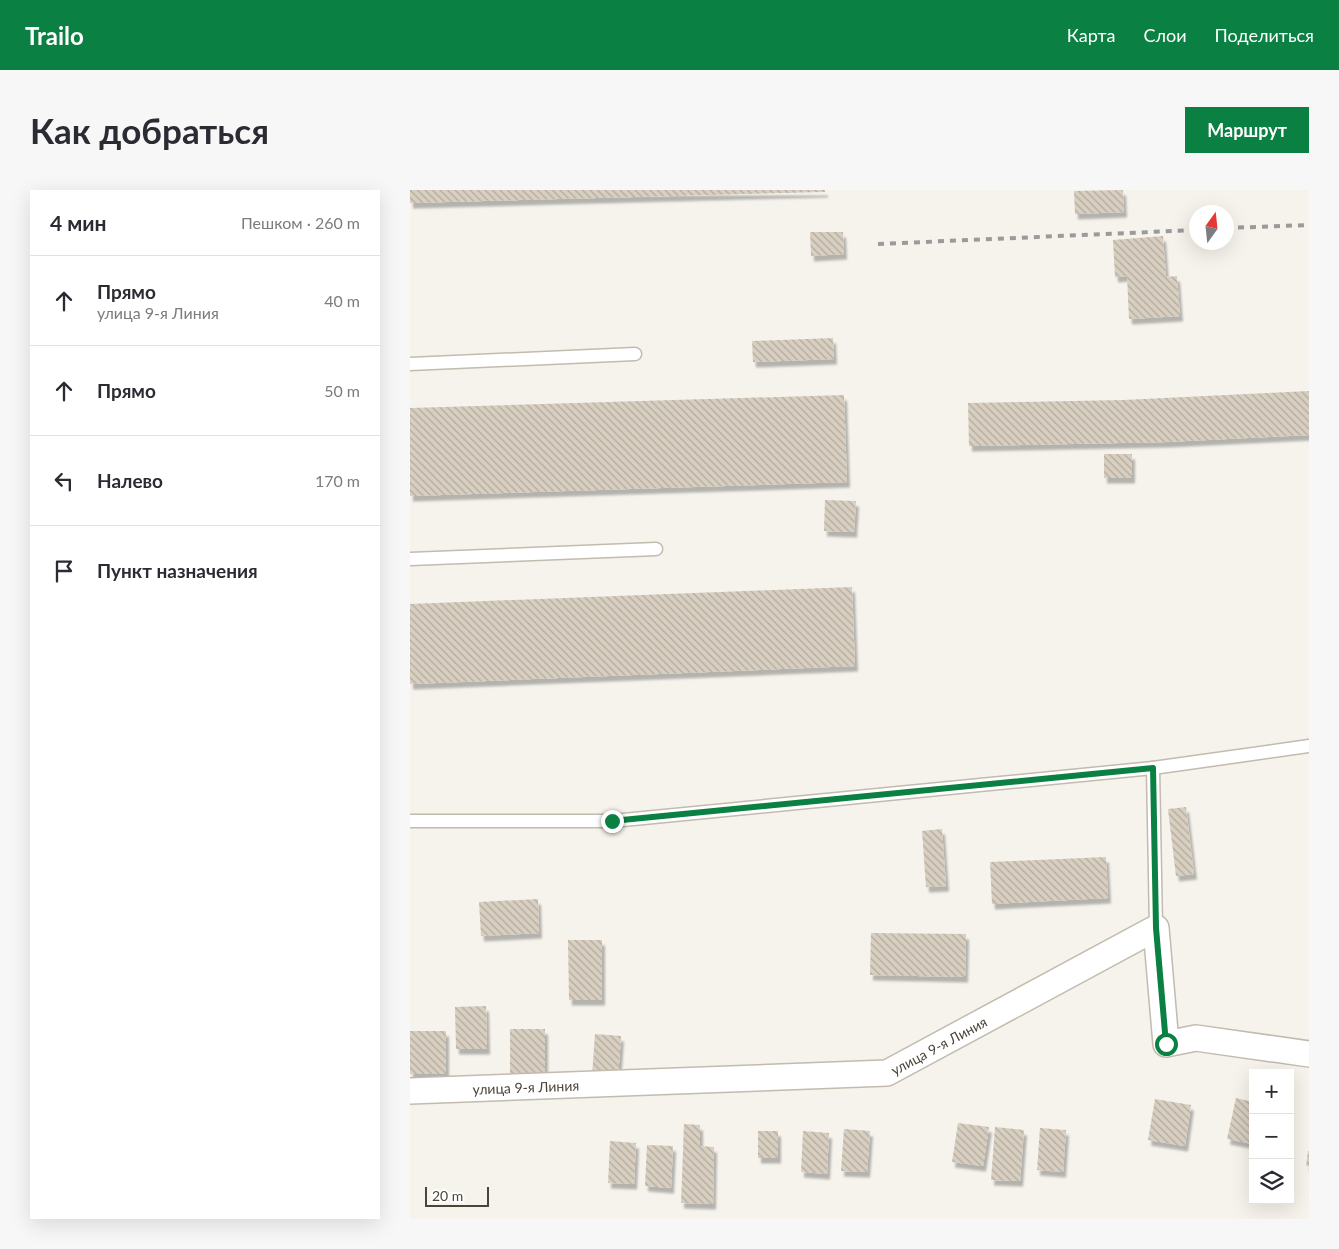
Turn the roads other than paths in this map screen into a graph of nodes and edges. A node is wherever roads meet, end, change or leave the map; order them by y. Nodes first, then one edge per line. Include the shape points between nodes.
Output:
1 (634, 354) dead end
2 (410, 364) edge
3 (656, 549) dead end
4 (410, 559) edge
5 (1309, 746) edge
6 (1153, 768) junction
7 (410, 821) edge
8 (1156, 928) junction
9 (1309, 1054) edge
10 (410, 1091) edge

1 - 2 lane
3 - 4 lane
5 - 6 lane
6 - 7 lane via 612,821
6 - 8 lane
8 - 9 street via 1166,1044 1196,1038
8 - 10 street, улица 9-я Линия via 887,1072

